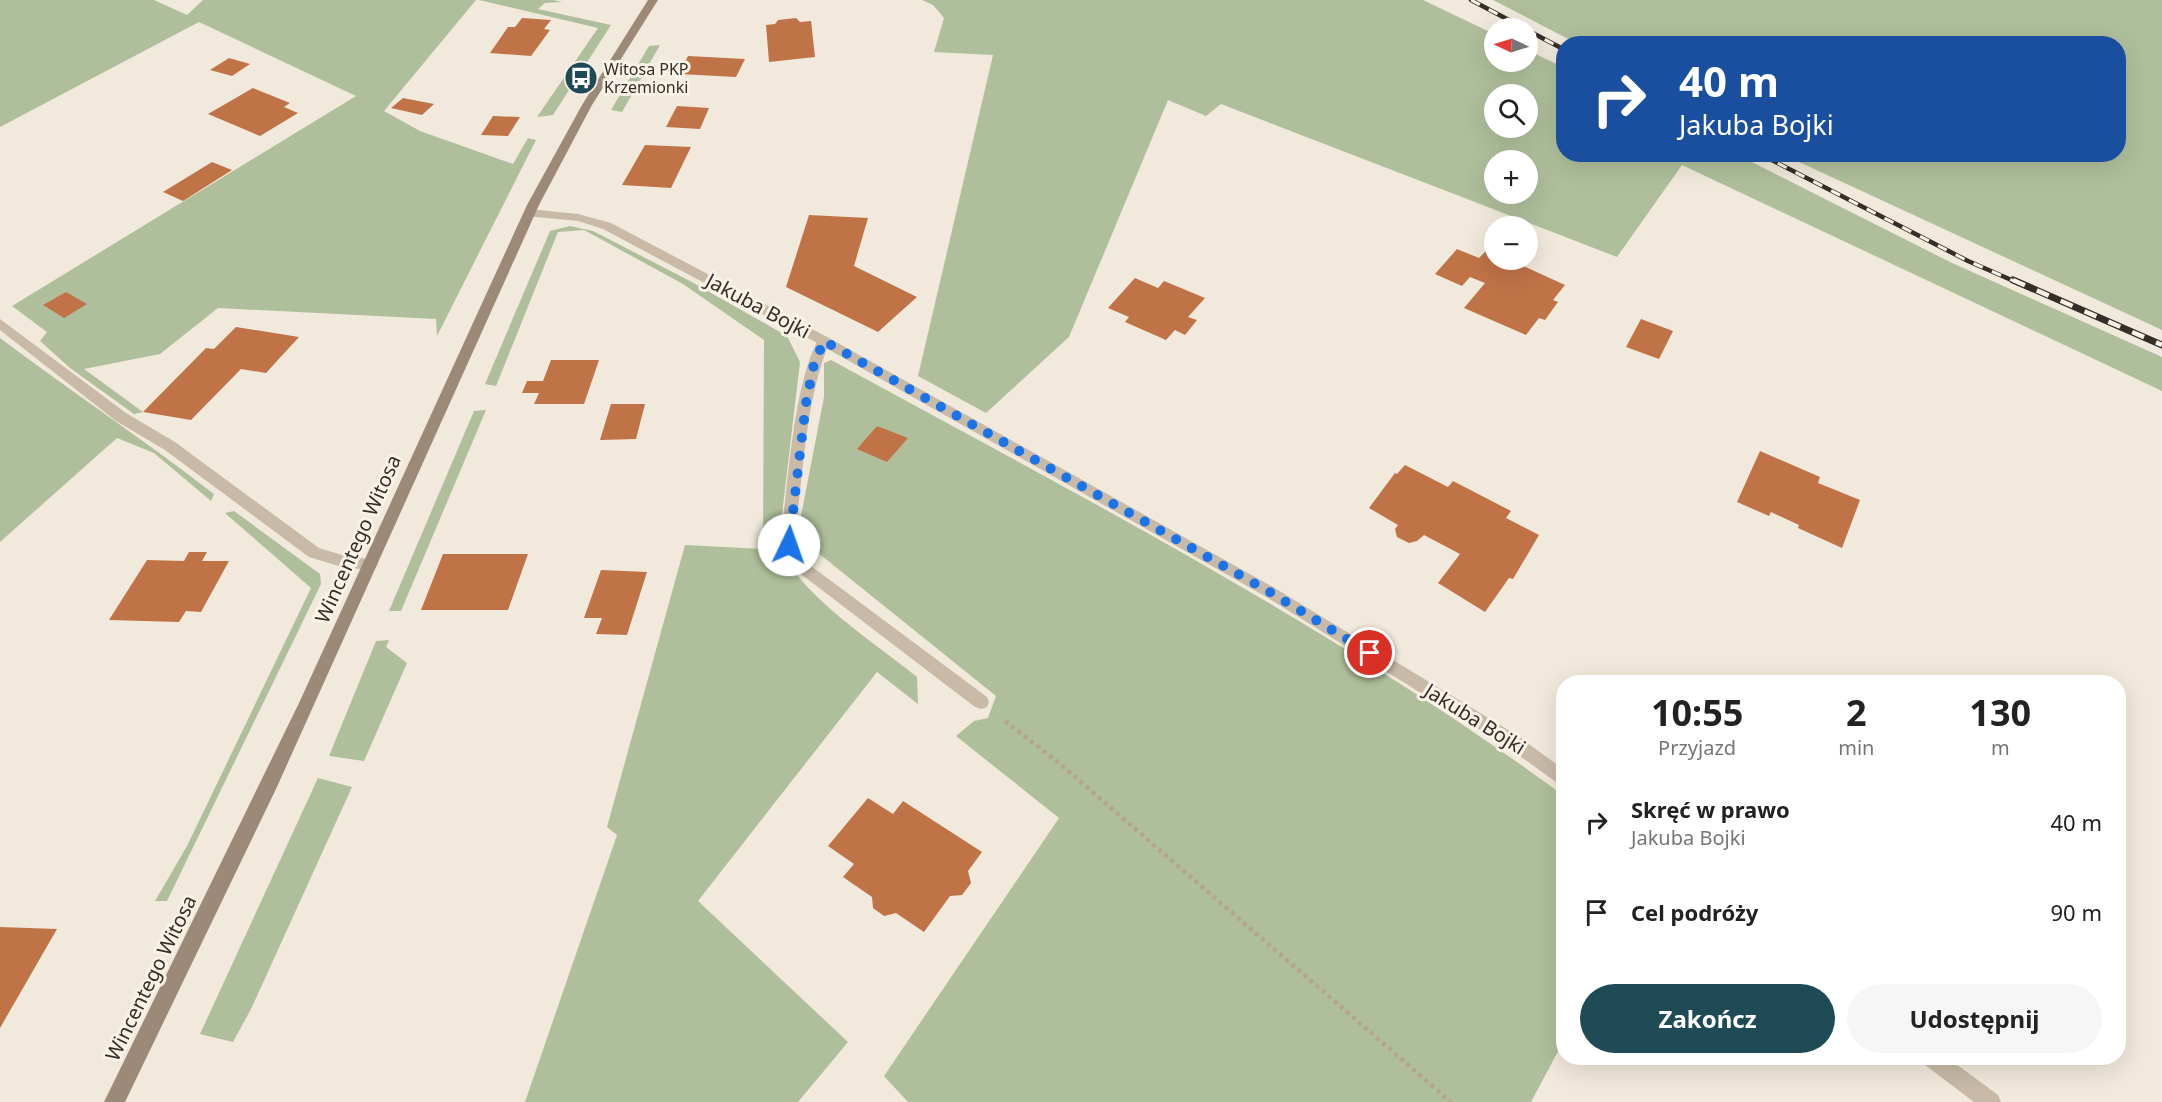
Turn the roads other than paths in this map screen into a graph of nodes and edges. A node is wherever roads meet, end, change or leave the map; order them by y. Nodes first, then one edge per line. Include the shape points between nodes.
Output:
1 (653, 0) edge
2 (529, 213) junction
3 (0, 323) edge
4 (824, 341) junction
5 (370, 564) junction
6 (981, 702) road end
7 (1556, 774) edge
8 (1942, 1065) edge
9 (114, 1102) edge
10 (1992, 1102) edge

1 - 2 street, Wincentego Witosa via 568,137
2 - 4 street, Jakuba Bojki via 565,214 607,226
2 - 5 street, Wincentego Witosa
3 - 5 street via 121,417 170,446 314,552
4 - 6 street via 814,364 806,403 789,545 802,567
4 - 7 street, Jakuba Bojki via 1268,591 1512,741
5 - 9 street, Wincentego Witosa via 173,987
8 - 10 street

